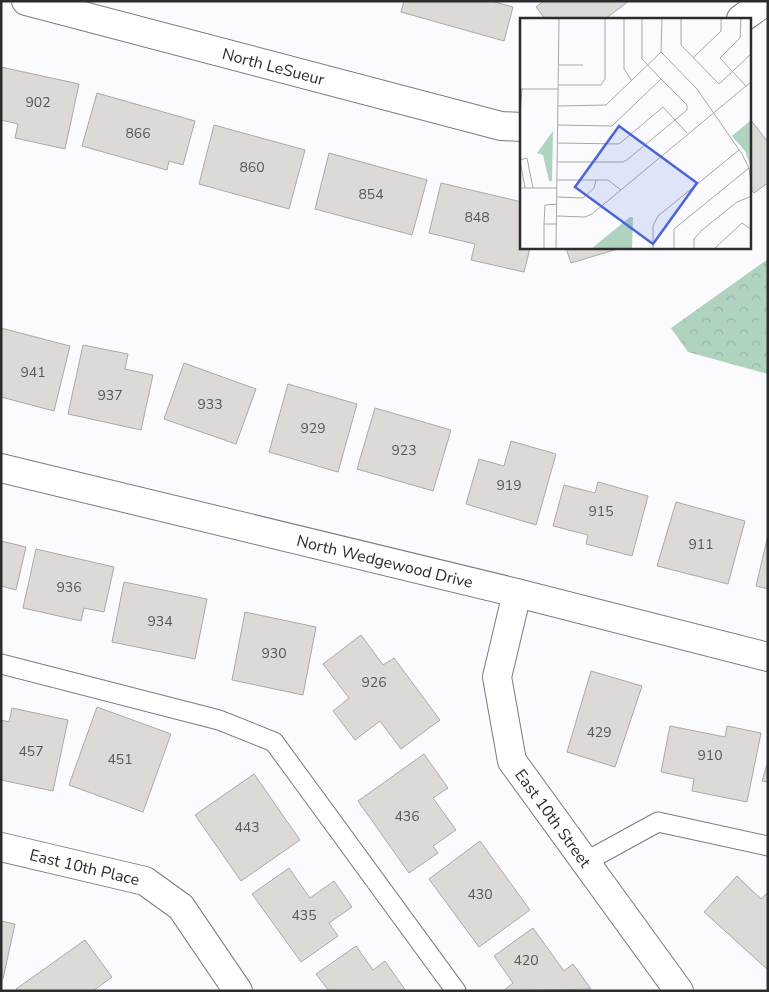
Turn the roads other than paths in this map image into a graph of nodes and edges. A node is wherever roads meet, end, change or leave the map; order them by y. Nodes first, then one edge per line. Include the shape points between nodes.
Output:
1 (26, 1) edge
2 (766, 1) edge
3 (742, 18) edge
4 (520, 127) edge
5 (1, 468) edge
6 (517, 592) junction
7 (768, 658) edge
8 (1, 664) edge
9 (768, 846) edge
10 (1, 847) edge
11 (585, 862) junction
12 (238, 991) edge
13 (456, 991) edge
14 (679, 991) edge

1 - 4 street, North LeSueur via 501,126
2 - 3 street
5 - 6 street, North Wedgewood Drive
6 - 7 street, North Wedgewood Drive
6 - 11 street, East 10th Street via 497,677 512,760
8 - 13 lane via 219,720 274,742
9 - 11 lane via 658,822
10 - 12 street, East 10th Place via 145,881 181,907
11 - 14 street, East 10th Street

